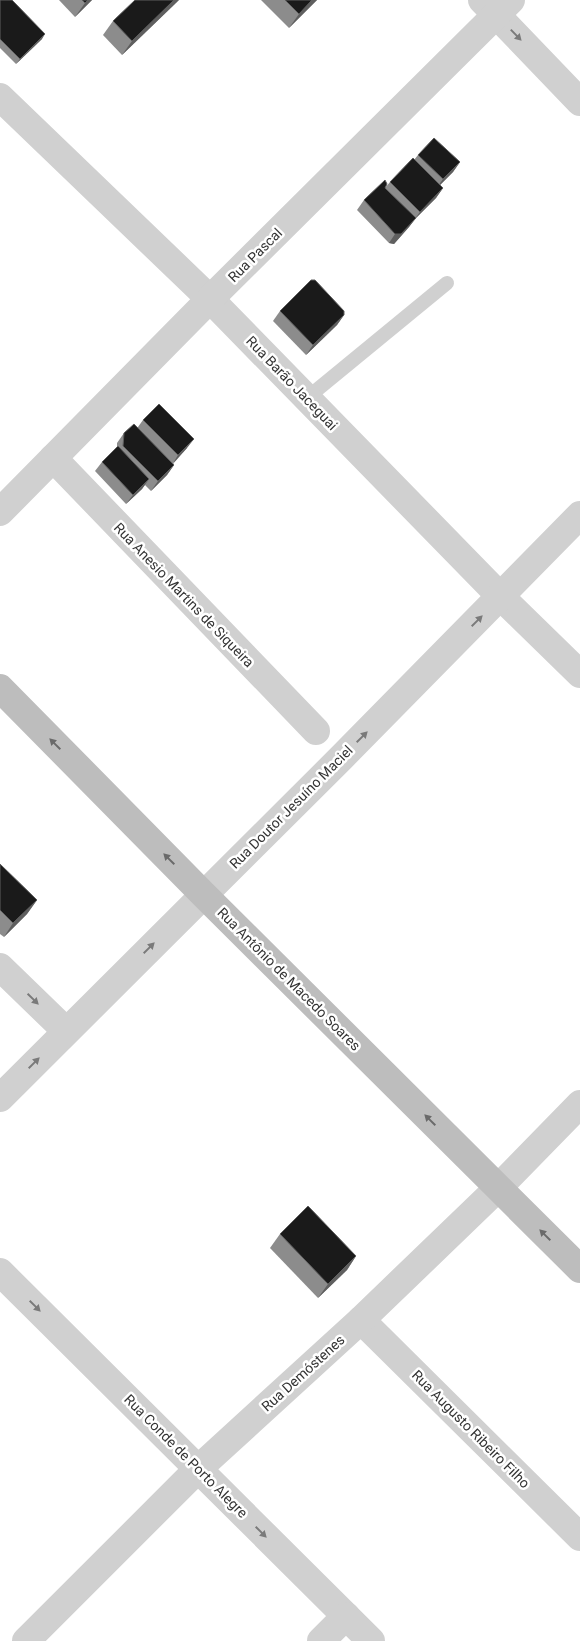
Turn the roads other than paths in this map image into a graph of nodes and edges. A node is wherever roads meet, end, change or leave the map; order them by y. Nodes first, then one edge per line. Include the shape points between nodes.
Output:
1 (497, 5) edge
2 (0, 97) edge
3 (580, 102) edge
4 (446, 283) dead end
5 (210, 299) junction
6 (307, 398) junction
7 (53, 458) junction
8 (0, 512) edge
9 (580, 515) edge
10 (501, 597) junction
11 (580, 674) edge
12 (0, 688) edge
13 (316, 731) dead end
14 (204, 894) junction
15 (0, 967) edge
16 (66, 1031) junction
17 (0, 1098) edge
18 (580, 1104) edge
19 (498, 1188) junction
20 (580, 1269) edge
21 (0, 1272) edge
22 (361, 1320) junction
23 (198, 1469) junction
24 (580, 1537) edge
25 (346, 1616) junction
26 (26, 1641) edge
27 (321, 1641) edge
28 (371, 1641) edge

1 -> 3 street
1 - 5 street, Rua Pascal
2 - 5 street, Rua Barão Jaceguai
4 - 6 lane
5 - 6 street, Rua Barão Jaceguai
5 - 7 street, Rua Pascal
6 - 10 street, Rua Barão Jaceguai
7 - 8 street, Rua Pascal
7 - 13 street, Rua Anesio Martins de Siqueira
9 - 10 street, Rua Doutor Jesuíno Maciel
10 - 11 street, Rua Barão Jaceguai
14 -> 10 street, Rua Doutor Jesuíno Maciel
14 -> 12 main road, Rua Antônio de Macedo Soares
16 -> 14 street, Rua Doutor Jesuíno Maciel
19 -> 14 main road, Rua Antônio de Macedo Soares
15 -> 16 street
17 -> 16 street, Rua Doutor Jesuíno Maciel
18 - 19 street, Rua Demóstenes
20 -> 19 main road, Rua Antônio de Macedo Soares
19 - 22 street, Rua Demóstenes
21 -> 23 street, Rua Conde de Porto Alegre
22 - 23 street, Rua Demóstenes
22 - 24 street, Rua Augusto Ribeiro Filho
23 -> 25 street, Rua Conde de Porto Alegre
23 - 26 street, Rua Demóstenes
25 - 27 street
25 - 28 street, Rua Conde de Porto Alegre

